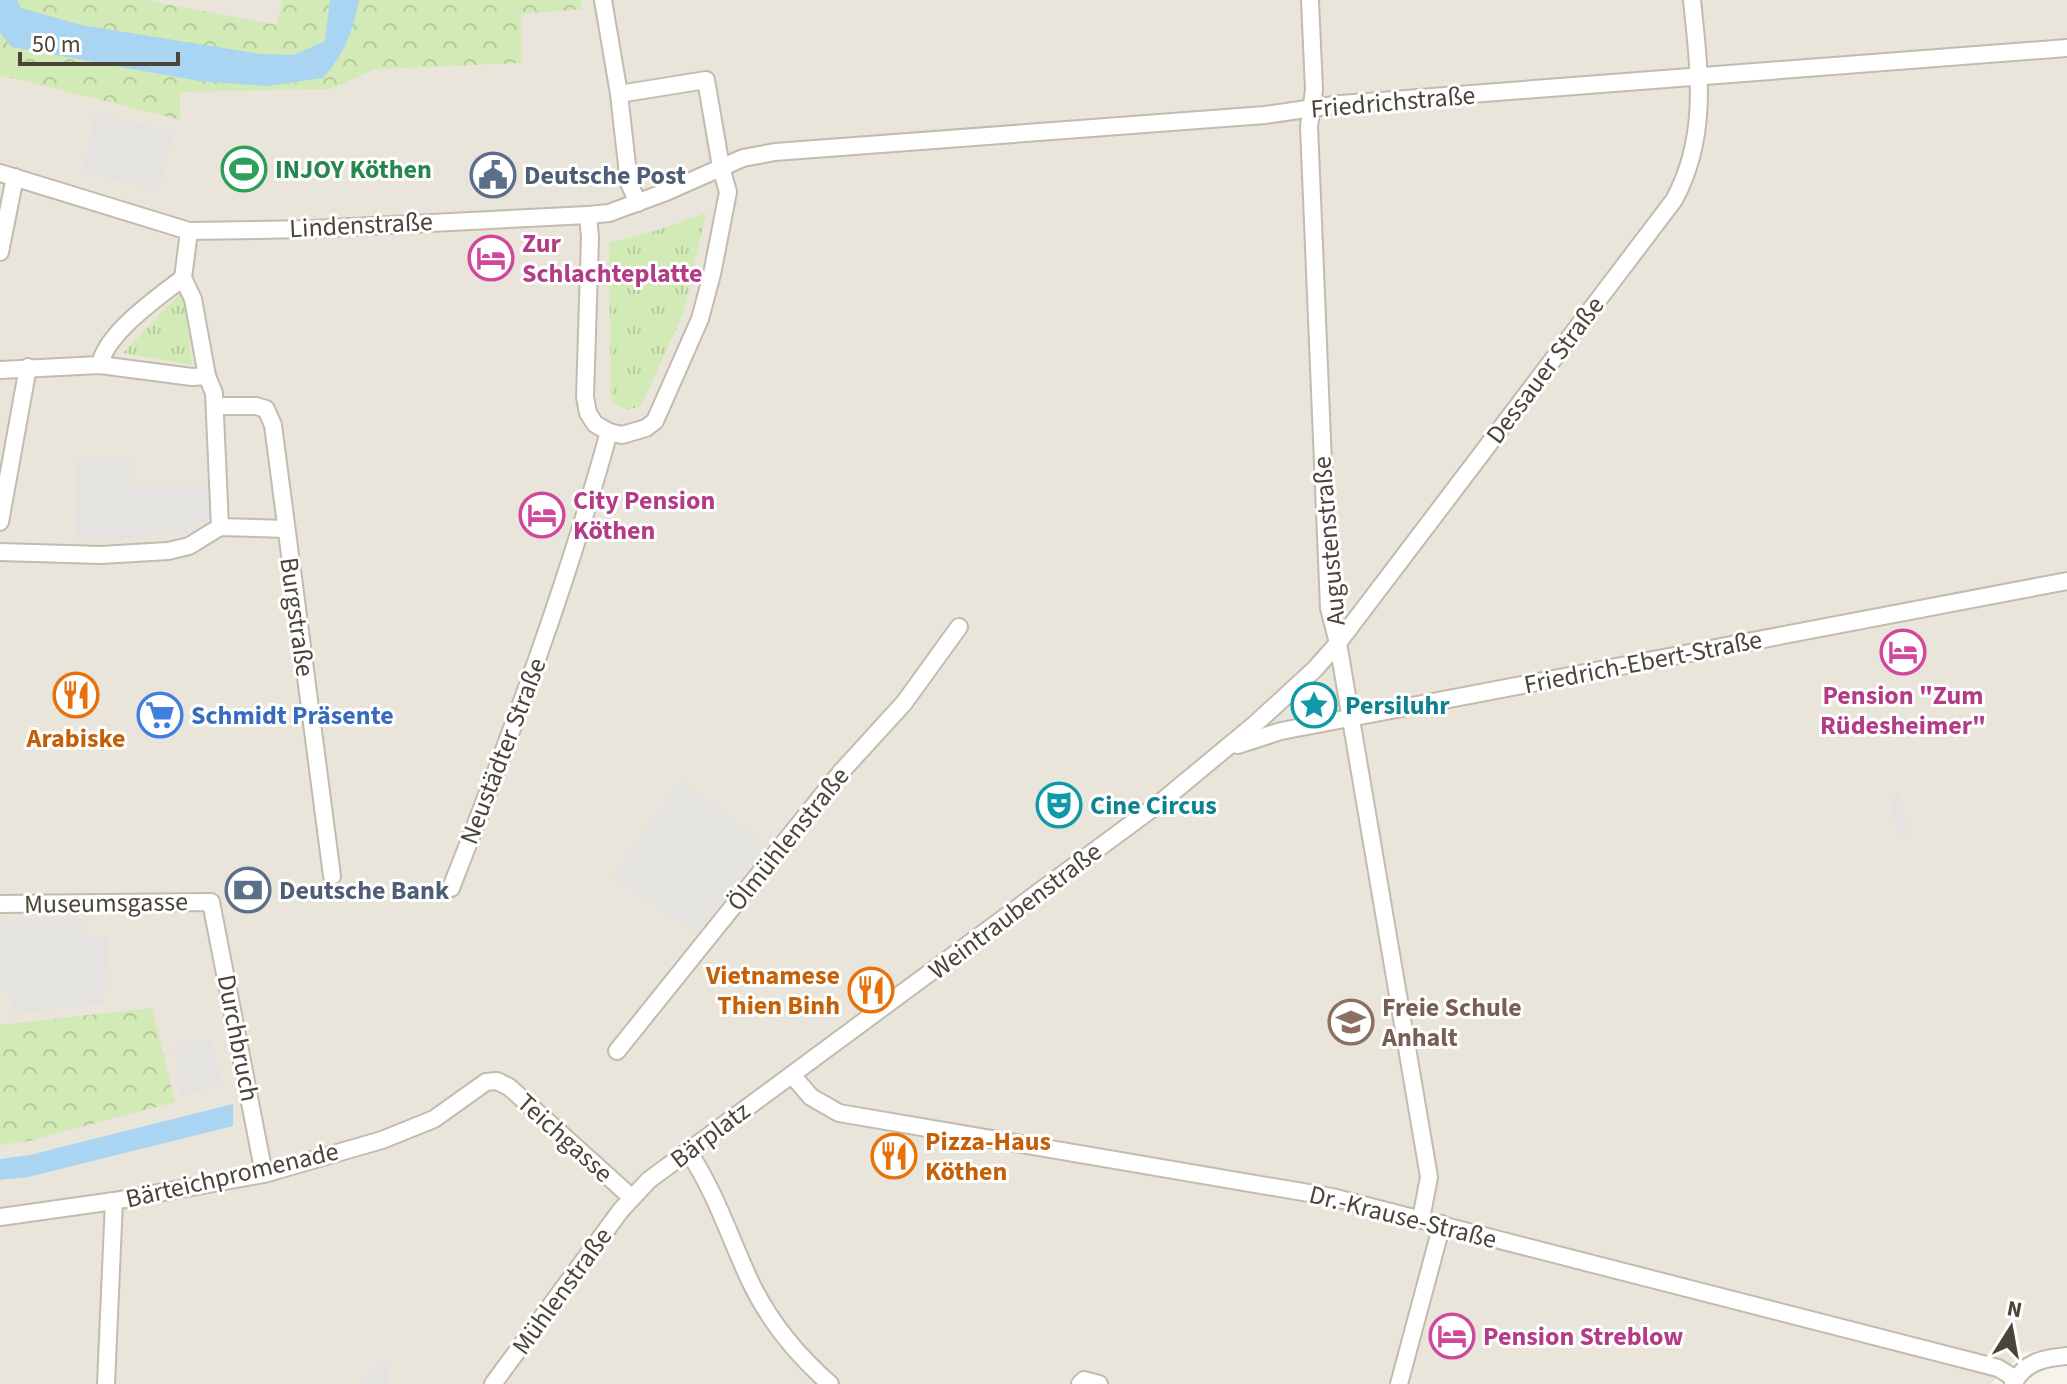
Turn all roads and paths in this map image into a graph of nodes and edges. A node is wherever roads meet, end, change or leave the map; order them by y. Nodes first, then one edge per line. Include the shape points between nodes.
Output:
1 (603, 0) edge
2 (1310, 0) edge
3 (1692, 0) edge
4 (2067, 48) edge
5 (1699, 76) junction
6 (619, 94) junction
7 (1311, 108) junction
8 (721, 167) junction
9 (7, 175) edge
10 (638, 203) junction
11 (588, 215) junction
12 (189, 231) junction
13 (0, 252) edge
14 (183, 278) junction
15 (100, 365) junction
16 (28, 367) junction
17 (0, 370) edge
18 (207, 376) junction
19 (216, 406) junction
20 (609, 432) junction
21 (0, 522) edge
22 (220, 527) junction
23 (285, 529) junction
24 (0, 552) edge
25 (2067, 581) edge
26 (959, 627) dead end
27 (1338, 643) junction
28 (1350, 717) junction
29 (1222, 752) junction
30 (332, 876) dead end
31 (451, 888) dead end
32 (211, 902) joint
33 (0, 904) edge
34 (617, 1051) dead end
35 (792, 1075) junction
36 (497, 1081) joint
37 (688, 1151) junction
38 (264, 1174) junction
39 (631, 1197) junction
40 (114, 1201) junction
41 (0, 1217) edge
42 (1421, 1219) junction
43 (1442, 1224) junction
44 (2067, 1356) edge
45 (2014, 1381) edge
46 (106, 1384) edge
47 (493, 1384) edge
48 (830, 1384) edge
49 (1080, 1384) edge
50 (1099, 1384) edge
51 (1399, 1384) edge

1 - 6 street
2 - 7 street, Augustenstraße
3 - 5 street, Dessauer Straße
4 - 5 street, Friedrichstraße
5 - 7 street, Friedrichstraße
5 - 27 street, Dessauer Straße via 1696,143 1674,200
6 - 8 street via 706,80
6 - 10 street via 629,183
7 - 8 street, Friedrichstraße via 775,152
7 - 27 street, Augustenstraße via 1329,608
8 - 10 street, Lindenstraße
8 - 20 street via 728,197 700,319 655,421 634,433
9 - 12 street, Lindenstraße
9 - 13 street
10 - 11 street, Lindenstraße
11 - 12 street, Lindenstraße
11 - 20 street via 585,397 595,424
12 - 14 street
14 - 15 street via 106,346
14 - 18 street via 193,299
15 - 16 street
15 - 18 street
16 - 17 street
16 - 21 street
18 - 19 street
19 - 22 street
19 - 23 street, Burgstraße via 256,406 270,415
20 - 31 street, Neustädter Straße via 568,572
22 - 23 street
22 - 24 street via 189,546 168,551
23 - 30 street, Burgstraße
25 - 28 street, Friedrich-Ebert-Straße
26 - 34 street, Ölmühlenstraße via 904,703 841,772
27 - 28 street, Augustenstraße
27 - 29 street, Weintraubenstraße
28 - 29 street, Friedrich-Ebert-Straße via 1281,731
28 - 42 street, Augustenstraße via 1429,1177
29 - 35 street, Weintraubenstraße
32 - 33 street, Museumsgasse
32 - 38 street, Durchbruch
35 - 37 street, Bärplatz
35 - 42 street, Dr.-Krause-Straße via 811,1097 839,1113 1332,1197
36 - 38 street, Bärteichpromenade via 486,1082 434,1119 382,1140
36 - 39 street, Teichgasse
37 - 39 street, Bärplatz
37 - 48 street via 775,1324
38 - 40 street, Bärteichpromenade
39 - 47 street, Mühlenstraße
40 - 41 street, Bärteichpromenade
40 - 46 street
42 - 43 street, Dr.-Krause-Straße
43 - 45 street, Dr.-Krause-Straße via 1998,1368
43 - 51 street
44 - 45 street via 2031,1364
49 - 50 street

